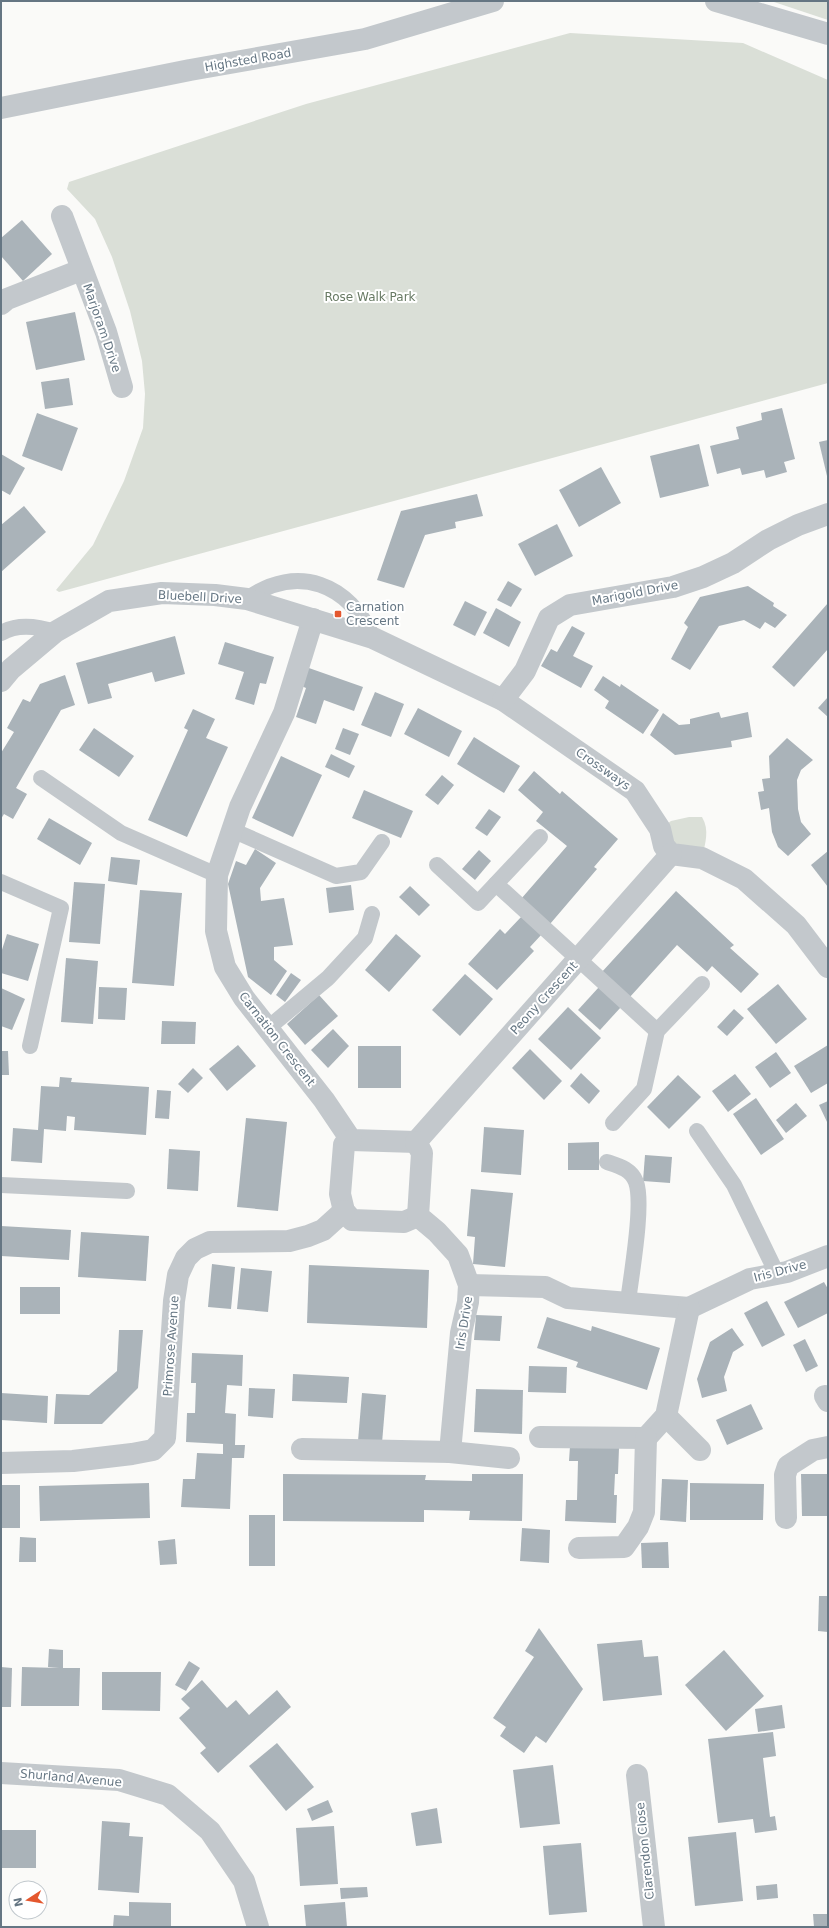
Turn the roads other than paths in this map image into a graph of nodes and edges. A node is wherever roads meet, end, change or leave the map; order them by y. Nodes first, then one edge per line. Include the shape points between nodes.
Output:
1 (493, 1) edge
2 (716, 1) edge
3 (828, 34) edge
4 (1, 108) edge
5 (62, 216) dead end
6 (81, 270) junction
7 (1, 304) edge
8 (122, 387) dead end
9 (828, 514) edge
10 (246, 599) junction
11 (313, 619) junction
12 (55, 632) junction
13 (1, 633) edge
14 (373, 638) junction
15 (1, 681) edge
16 (502, 700) junction
17 (41, 778) dead end
18 (232, 830) junction
19 (540, 837) dead end
20 (382, 842) dead end
21 (671, 854) junction
22 (436, 865) dead end
23 (217, 875) junction
24 (1, 882) edge
25 (496, 884) junction
26 (372, 914) dead end
27 (577, 960) junction
28 (828, 967) edge
29 (702, 984) dead end
30 (268, 1028) junction
31 (657, 1031) junction
32 (30, 1046) dead end
33 (613, 1123) dead end
34 (697, 1131) dead end
35 (351, 1140) junction
36 (416, 1142) junction
37 (607, 1162) dead end
38 (1, 1184) edge
39 (127, 1191) dead end
40 (344, 1211) junction
41 (418, 1216) junction
42 (828, 1256) edge
43 (777, 1274) junction
44 (469, 1285) junction
45 (628, 1302) junction
46 (689, 1308) junction
47 (666, 1416) junction
48 (540, 1437) dead end
49 (646, 1438) junction
50 (828, 1447) edge
51 (302, 1449) dead end
52 (700, 1450) dead end
53 (450, 1452) junction
54 (510, 1458) dead end
55 (1, 1463) edge
56 (786, 1518) dead end
57 (579, 1548) dead end
58 (1, 1773) edge
59 (637, 1775) dead end
60 (258, 1927) edge
61 (654, 1927) edge

1 - 4 street, Highsted Road via 365,39 190,70
2 - 3 street
5 - 6 street, Marjoram Drive
6 - 7 street, Marjoram Drive via 7,299
6 - 8 street, Marjoram Drive via 106,332
9 - 16 street, Marigold Drive via 768,540 733,563 703,577 666,589 570,605 549,618 524,671
10 - 11 street, Bluebell Drive
10 - 12 street, Bluebell Drive via 162,593 110,601
10 - 14 lane via 264,588 291,582 309,582 326,587 342,595 356,607
11 - 14 street, Bluebell Drive
11 - 18 street, Carnation Crescent via 284,713 240,807
12 - 13 lane via 39,627 22,626
12 - 15 street, Bluebell Drive via 11,669
14 - 16 street, Crossways
16 - 21 street, Crossways via 635,791 660,829 664,846
17 - 23 lane via 121,833
18 - 20 lane via 336,876 361,872
18 - 23 street, Carnation Crescent
19 - 25 lane
21 - 27 street, Peony Crescent
21 - 28 street via 702,858 744,879 796,925
22 - 25 lane via 478,903
23 - 30 street, Carnation Crescent via 216,931 225,967 244,998
24 - 32 lane via 61,908
25 - 27 lane
26 - 30 lane via 365,938 334,973
27 - 31 lane
27 - 36 street, Peony Crescent
29 - 31 lane
30 - 35 street, Carnation Crescent via 324,1100
31 - 33 lane via 644,1089
34 - 43 lane via 734,1186
35 - 36 street
35 - 40 street via 344,1145 340,1194
36 - 41 street via 422,1153
37 - 45 lane via 626,1169 636,1182 638,1206
38 - 39 lane
40 - 41 street via 352,1220 404,1222
40 - 55 street, Primrose Avenue via 322,1230 308,1236 289,1241 210,1242 194,1249 186,1258 178,1275 174,1301 165,1438 153,1450 73,1461
41 - 44 street, Iris Drive via 458,1255
42 - 43 street, Iris Drive
43 - 46 street, Iris Drive via 750,1279
44 - 45 street via 545,1287 568,1298
44 - 53 street, Iris Drive via 461,1333
45 - 46 street
46 - 47 street
47 - 49 street
47 - 52 street
48 - 49 street
49 - 57 street via 644,1512 638,1527 624,1547
50 - 56 street via 813,1450 788,1466 785,1475
51 - 53 street
53 - 54 street
58 - 60 street, Shurland Avenue via 119,1780 168,1795 210,1831 244,1881
59 - 61 street, Clarendon Close

